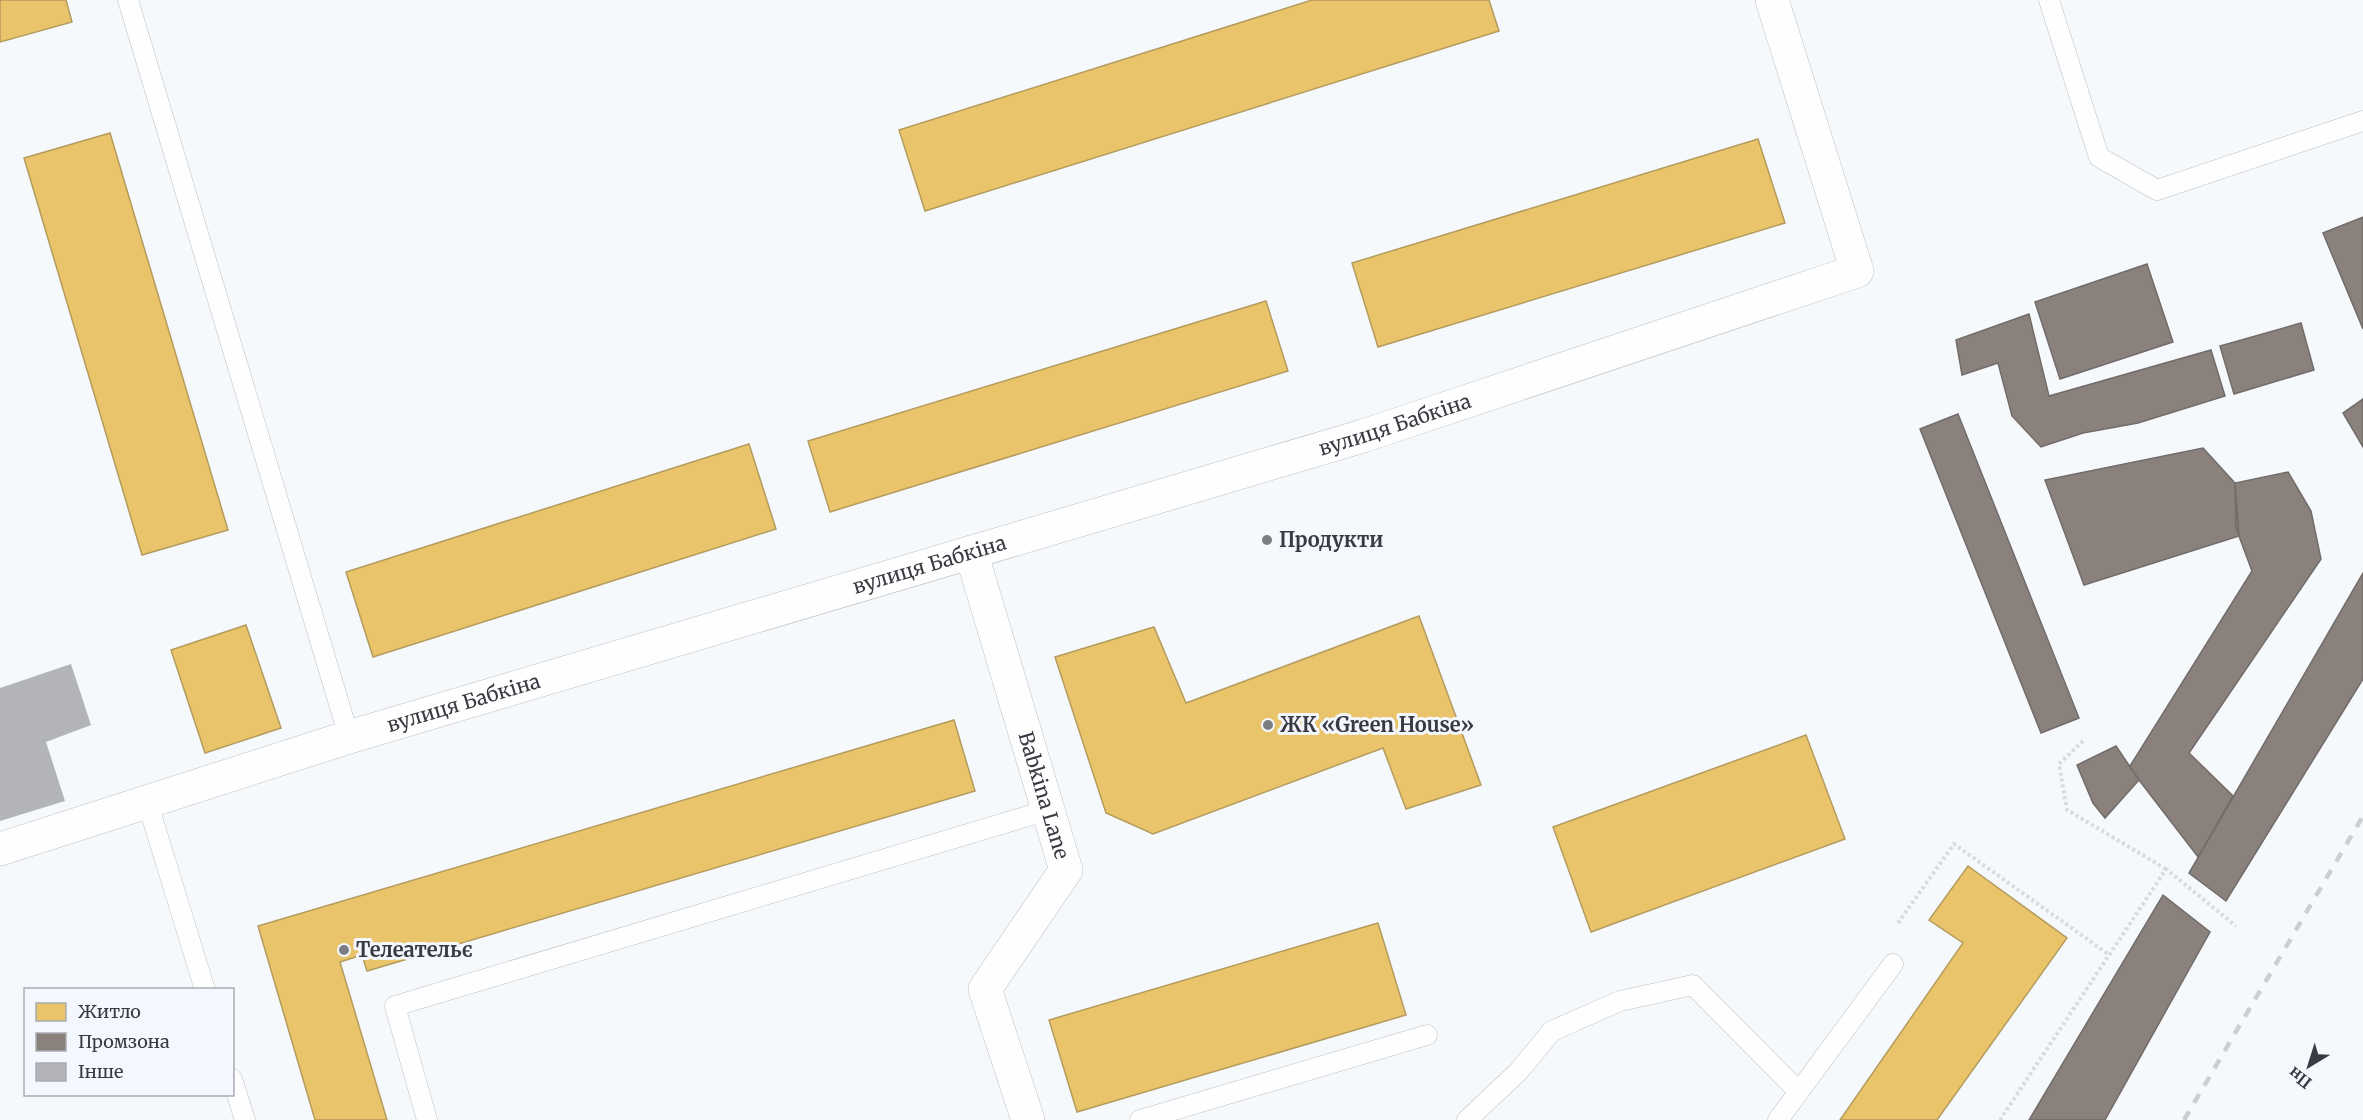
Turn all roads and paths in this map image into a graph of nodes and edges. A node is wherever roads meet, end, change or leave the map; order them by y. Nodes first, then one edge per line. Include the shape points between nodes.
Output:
1 (128, 0) edge
2 (1772, 0) edge
3 (2049, 0) edge
4 (2363, 121) edge
5 (971, 552) junction
6 (349, 737) junction
7 (2083, 741) dead end
8 (147, 801) junction
9 (1048, 810) junction
10 (0, 849) edge
11 (2166, 869) junction
12 (1898, 923) dead end
13 (2236, 926) dead end
14 (2108, 954) junction
15 (1893, 964) dead end
16 (204, 988) edge
17 (1426, 1035) dead end
18 (234, 1085) edge
19 (1799, 1092) junction
20 (245, 1120) edge
21 (427, 1120) edge
22 (1028, 1120) edge
23 (1140, 1120) edge
24 (1467, 1120) edge
25 (1778, 1120) edge
26 (2000, 1120) edge

1 - 6 lane
2 - 5 street, вулиця Бабкіна via 1857,271 1362,436
3 - 4 lane via 2098,157 2157,190
5 - 6 street, вулиця Бабкіна
5 - 9 street, Babkina Lane
6 - 8 street, вулиця Бабкіна
7 - 11 path via 2059,764 2067,810
8 - 10 street, вулиця Бабкіна
8 - 16 lane
9 - 21 lane via 395,1006
9 - 22 street, Babkina Lane via 1066,870 985,989
11 - 13 path
11 - 14 path
12 - 14 path via 1954,844
14 - 26 path
15 - 19 lane
17 - 23 lane
18 - 20 lane
19 - 24 lane via 1693,985 1620,1001 1552,1032 1518,1072
19 - 25 lane

